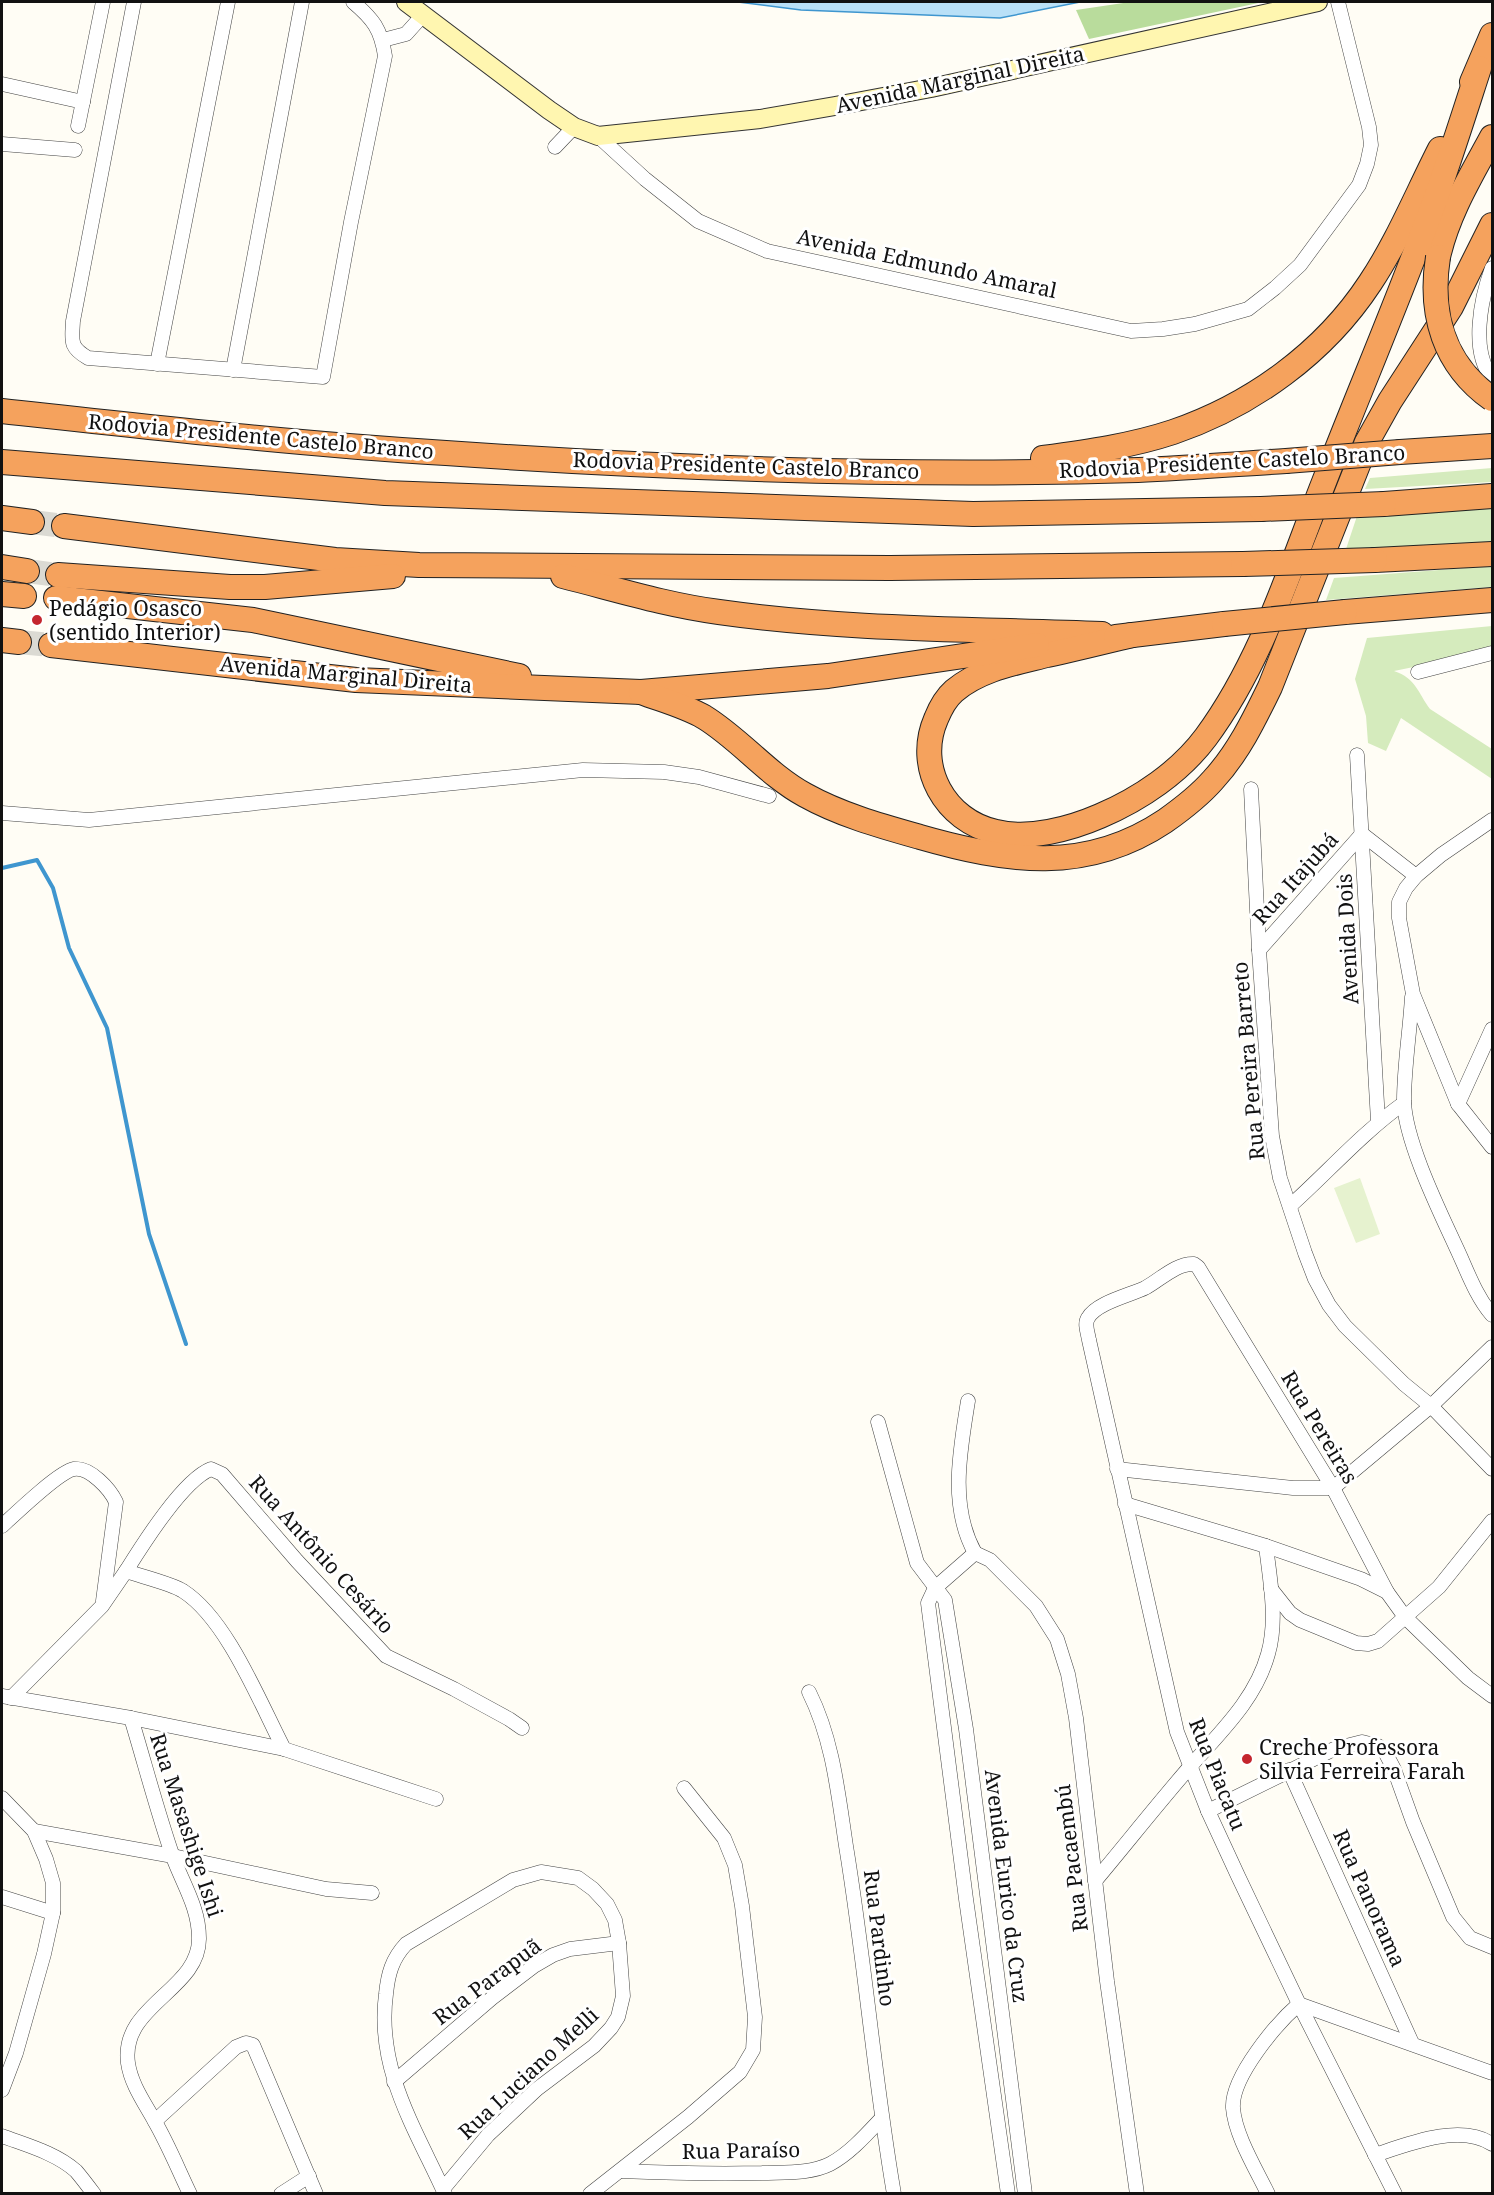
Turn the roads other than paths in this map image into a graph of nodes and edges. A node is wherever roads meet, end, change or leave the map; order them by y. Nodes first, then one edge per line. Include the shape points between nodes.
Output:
1 (103, 2) edge
2 (134, 2) edge
3 (228, 2) edge
4 (302, 2) edge
5 (353, 2) edge
6 (406, 2) edge
7 (1318, 2) edge
8 (1338, 2) edge
9 (423, 15) junction
10 (383, 40) junction
11 (1486, 52) edge
12 (2, 84) edge
13 (83, 102) junction
14 (78, 126) dead end
15 (574, 127) junction
16 (598, 136) junction
17 (1492, 137) edge
18 (2, 144) edge
19 (555, 147) dead end
20 (75, 150) dead end
21 (1492, 225) edge
22 (1492, 268) edge
23 (157, 364) junction
24 (233, 370) junction
25 (1492, 378) edge
26 (1492, 399) edge
27 (2, 411) edge
28 (1492, 446) edge
29 (2, 462) edge
30 (961, 471) junction
31 (1492, 496) edge
32 (2, 518) edge
33 (32, 522) tunnel mouth
34 (64, 526) tunnel mouth
35 (1492, 554) edge
36 (521, 566) junction
37 (2, 567) edge
38 (27, 571) tunnel mouth
39 (1492, 600) edge
40 (1132, 635) junction
41 (51, 645) tunnel mouth
42 (1492, 653) edge
43 (1418, 672) dead end
44 (588, 690) junction
45 (641, 692) junction
46 (1357, 755) dead end
47 (1251, 789) dead end
48 (769, 796) dead end
49 (2, 813) edge
50 (1492, 820) edge
51 (1362, 834) junction
52 (1416, 876) junction
53 (1259, 950) junction
54 (1413, 994) junction
55 (1492, 1029) edge
56 (1404, 1103) junction
57 (1458, 1104) junction
58 (1378, 1121) junction
59 (1492, 1147) edge
60 (1290, 1206) junction
61 (1492, 1315) edge
62 (1089, 1340) joint
63 (1492, 1347) edge
64 (968, 1401) dead end
65 (1431, 1406) junction
66 (878, 1422) dead end
67 (1117, 1469) junction
68 (1492, 1469) edge
69 (1333, 1488) junction
70 (1125, 1504) junction
71 (1492, 1521) edge
72 (2, 1526) edge
73 (1266, 1546) junction
74 (975, 1552) junction
75 (126, 1571) junction
76 (936, 1587) junction
77 (1271, 1589) junction
78 (1387, 1592) junction
79 (102, 1606) junction
80 (1405, 1617) junction
81 (808, 1692) dead end
82 (1492, 1696) edge
83 (7, 1697) edge
84 (131, 1718) junction
85 (522, 1728) dead end
86 (284, 1749) junction
87 (1190, 1767) junction
88 (1289, 1770) junction
89 (684, 1788) dead end
90 (2, 1798) edge
91 (436, 1799) dead end
92 (1208, 1811) junction
93 (34, 1832) junction
94 (173, 1856) junction
95 (1095, 1881) junction
96 (372, 1893) dead end
97 (2, 1897) edge
98 (53, 1913) junction
99 (990, 1921) junction
100 (970, 1924) junction
101 (619, 1943) junction
102 (1492, 1947) edge
103 (1299, 2004) junction
104 (1412, 2043) junction
105 (1492, 2073) edge
106 (394, 2082) junction
107 (2, 2090) edge
108 (881, 2119) junction
109 (155, 2121) junction
110 (2, 2136) edge
111 (1492, 2144) edge
112 (1375, 2155) junction
113 (620, 2171) junction
114 (309, 2176) junction
115 (444, 2191) edge
116 (94, 2193) edge
117 (190, 2193) edge
118 (281, 2193) edge
119 (316, 2193) edge
120 (590, 2193) edge
121 (894, 2193) edge
122 (1008, 2193) edge
123 (1026, 2193) edge
124 (1137, 2193) edge
125 (1268, 2193) edge
126 (1395, 2193) edge

1 - 13 street
2 - 23 street via 72,341 76,351 88,358
3 - 23 street
4 - 24 street
5 - 10 street via 377,27
6 - 9 main road, Avenida Edmundo Amaral
7 - 16 main road, Avenida Marginal Direita via 834,106 760,119
8 - 16 street, Avenida Edmundo Amaral via 1369,127 1371,145 1359,184 1300,265 1248,309 1195,324 1131,331 767,251 698,221
9 - 10 street via 406,34
9 - 15 main road, Avenida Edmundo Amaral
10 - 24 street via 382,75 323,377
11 - 30 highway via 1374,277 1321,342 1292,367 1226,410 1172,432 1084,452
11 - 40 highway via 1439,190 1285,583 1241,681 1204,741 1161,782 1140,796 1070,827 1018,835 997,833 961,817 947,803 936,786 928,747 940,709 952,693 993,670
12 - 13 street
13 - 14 street
15 - 16 main road, Avenida Edmundo Amaral
15 - 19 street
17 - 26 highway, bridge via 1451,214 1434,280 1438,322 1454,359 1464,375
18 - 20 street
21 - 45 highway via 1451,308 1367,442 1251,727 1213,781 1149,832 1120,846 1054,859 992,856 954,847 830,808 803,794 703,717
22 - 25 street via 1481,307 1482,357
23 - 24 street
27 - 30 highway, Rodovia Presidente Castelo Branco via 444,453 672,466
28 - 30 highway, Rodovia Presidente Castelo Branco, bridge via 1138,470
29 - 31 highway, Rodovia Presidente Castelo Branco, bridge via 385,493 973,514 1261,509
32 - 33 highway
34 - 36 highway via 334,560
35 - 36 highway, bridge via 1243,564 890,568
36 - 40 highway via 658,601 766,618 860,626
36 - 44 highway via 265,587 57,586 253,620
37 - 38 highway
39 - 40 highway, bridge
40 - 45 highway via 998,650 828,676
41 - 44 highway, Avenida Marginal Direita via 356,680
42 - 43 street
44 - 45 highway, Avenida Marginal Direita
46 - 51 street, Avenida Dois
47 - 53 street, Rua Pereira Barreto
48 - 49 street via 664,772 583,770 89,820
50 - 52 street
51 - 52 street
51 - 53 street, Rua Itajubá
51 - 58 street, Avenida Dois
52 - 54 street via 1399,902
53 - 60 street, Rua Pereira Barreto via 1272,1136
54 - 56 street
54 - 57 street
55 - 57 street
56 - 58 street
56 - 61 street via 1415,1150 1434,1200 1476,1292
57 - 59 street
58 - 60 street
60 - 65 street, Rua Pereira Barreto via 1329,1305 1360,1342
62 - 67 street, Rua Piacatu
62 - 69 street, Rua Pereiras via 1086,1322 1091,1313 1182,1266 1194,1264 1202,1271
63 - 65 street
64 - 74 street via 958,1487 966,1536
65 - 68 street, Rua Pereira Barreto
65 - 69 street
66 - 76 street, Avenida Eurico da Cruz via 918,1563
67 - 69 street via 1293,1488
67 - 70 street, Rua Piacatu
69 - 78 street, Rua Pereiras
70 - 73 street
70 - 87 street, Rua Piacatu via 1169,1702
71 - 80 street via 1439,1587
72 - 79 street via 58,1478 72,1469 87,1471 116,1502
73 - 77 street
73 - 78 street
74 - 76 street
74 - 95 street, Rua Pacaembú via 998,1567 1036,1606 1064,1658 1076,1718
75 - 79 street
75 - 85 street, Rua Antônio Cesário via 145,1540 194,1479 211,1469 222,1474 386,1656
75 - 86 street via 182,1590 207,1612 231,1647
76 - 99 street, Avenida Eurico da Cruz via 945,1600 959,1679
76 - 100 street, Avenida Eurico da Cruz via 928,1602
77 - 80 street via 1300,1620 1356,1643 1378,1641
77 - 87 street via 1269,1653 1261,1675 1220,1734
78 - 80 street, Rua Pereiras
79 - 83 street
80 - 82 street, Rua Pereiras
81 - 108 street, Rua Pardinho via 825,1730 836,1779
83 - 84 street
84 - 86 street
84 - 94 street, Rua Masashige Ishi
86 - 91 street
87 - 92 street, Rua Piacatu
87 - 95 street
88 - 92 street
88 - 102 street via 1351,1743 1378,1746 1385,1752 1453,1917 1470,1938
88 - 104 street, Rua Panorama
89 - 113 street via 724,1838 735,1865 755,2017 753,2050 740,2072
90 - 93 street
92 - 103 street, Rua Piacatu
93 - 94 street
93 - 98 street via 53,1883
94 - 96 street via 326,1889
94 - 109 street, Rua Masashige Ishi via 198,1919 200,1941 192,1964 149,2008 131,2038 127,2060 130,2074
95 - 124 street, Rua Pacaembú
97 - 98 street
98 - 107 street via 16,2053
99 - 100 street
99 - 123 street, Avenida Eurico da Cruz
100 - 122 street, Avenida Eurico da Cruz
101 - 106 street, Rua Parapuã via 570,1949 534,1966
101 - 106 street, Rua Luciano Melli via 615,1920 593,1889 578,1878 541,1872 513,1880 406,1944 390,1968 384,2005 387,2060
101 - 115 street, Rua Luciano Melli via 623,1996 611,2028 488,2135
103 - 104 street
103 - 112 street, Rua Piacatu
103 - 125 street via 1281,2019 1260,2047 1237,2087 1233,2106 1249,2155
104 - 105 street
106 - 115 street, Rua Luciano Melli
108 - 113 street, Rua Paraíso via 848,2151 815,2169 711,2174
108 - 121 street, Rua Pardinho
109 - 114 street via 236,2048 246,2043 253,2045
109 - 117 street, Rua Masashige Ishi
110 - 116 street via 63,2162
111 - 112 street via 1467,2136 1443,2135
112 - 126 street, Rua Piacatu
113 - 120 street
114 - 118 street
114 - 119 street

